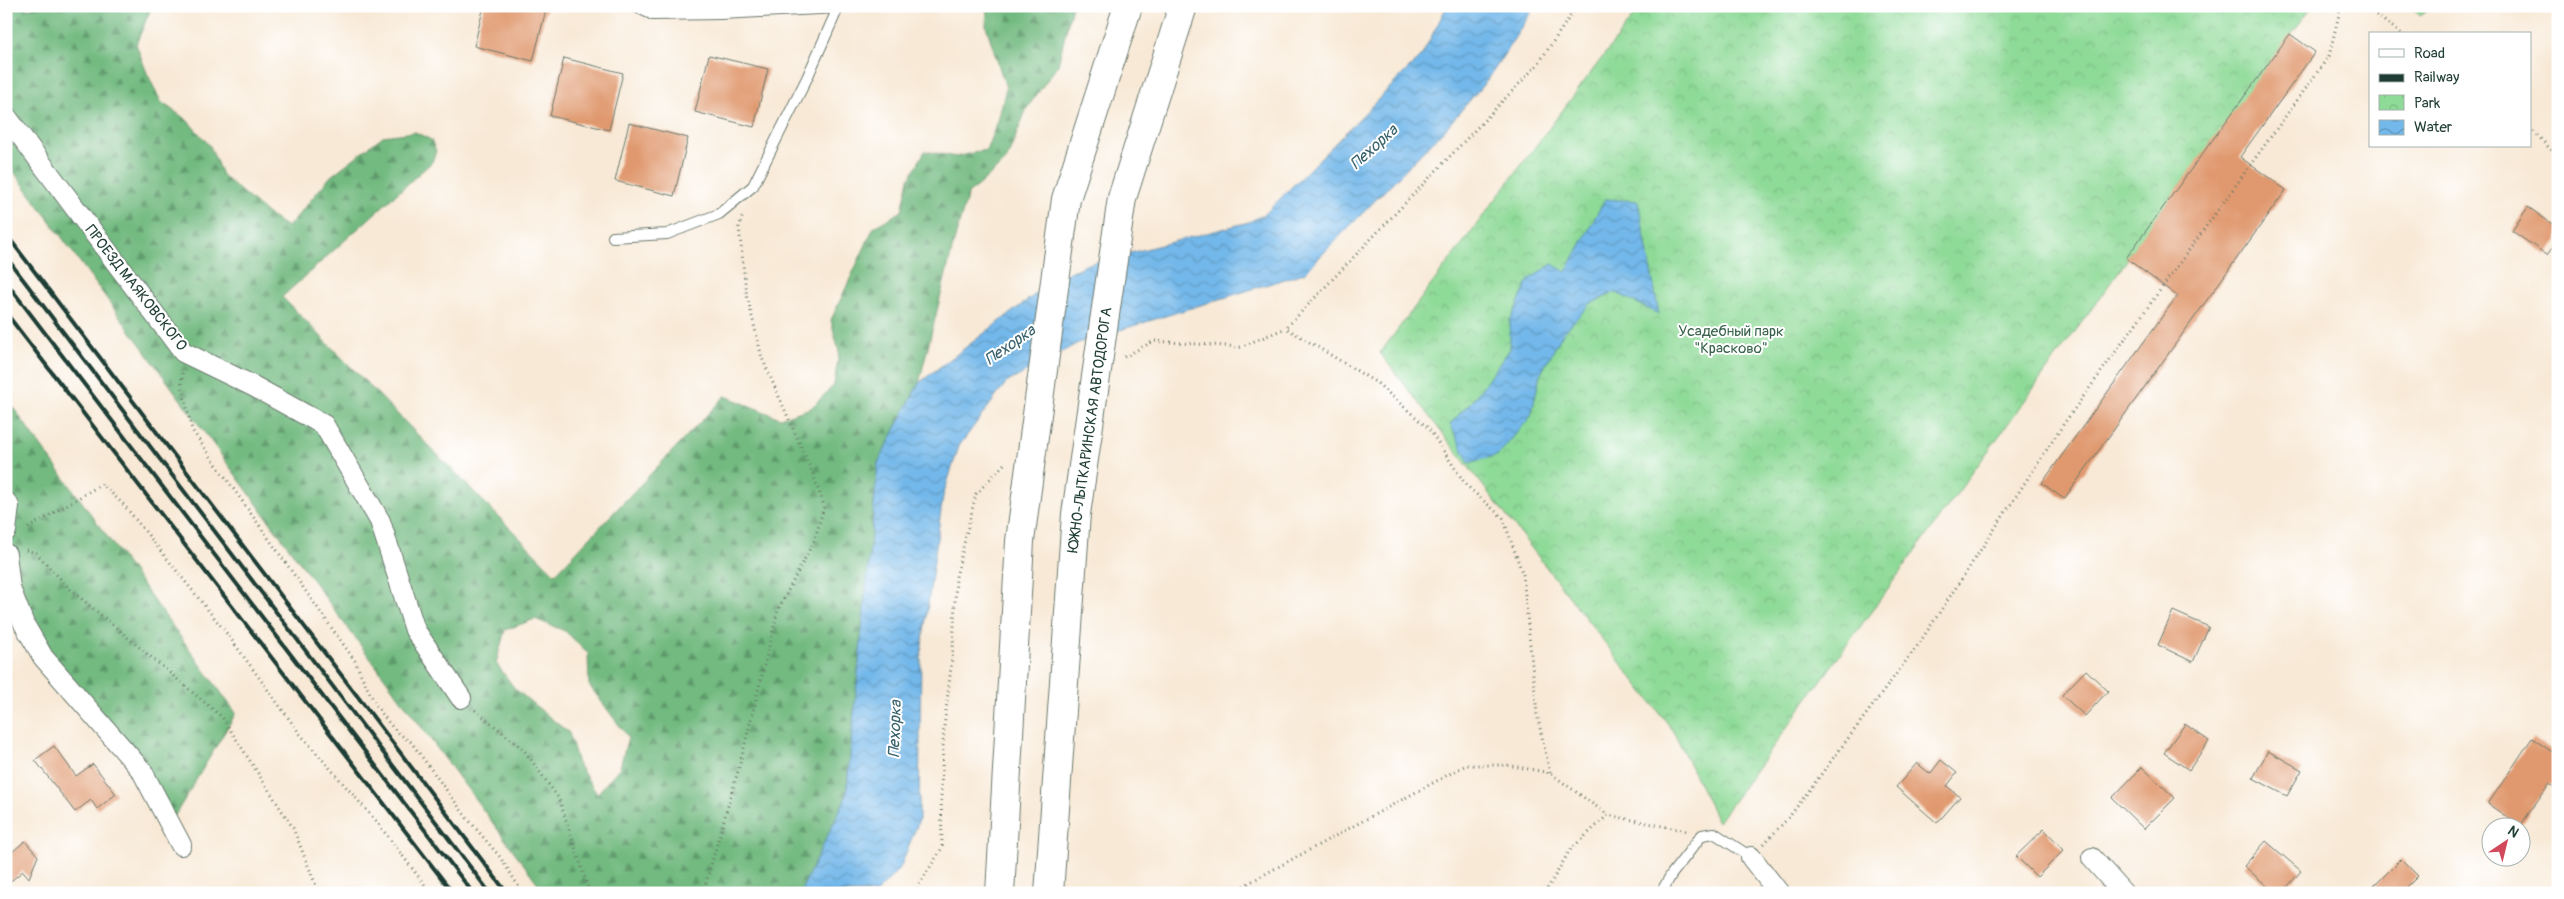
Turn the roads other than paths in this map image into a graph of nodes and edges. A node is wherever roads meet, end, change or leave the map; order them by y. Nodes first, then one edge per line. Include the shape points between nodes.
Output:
1 (634, 6) edge
2 (1128, 6) edge
3 (1183, 6) edge
4 (838, 7) edge
5 (6, 116) edge
6 (613, 237) dead end
7 (6, 502) edge
8 (14, 531) edge
9 (14, 551) edge
10 (461, 698) road end
11 (180, 846) dead end
12 (1752, 857) joint
13 (2092, 858) dead end
14 (1000, 893) edge
15 (1049, 893) edge
16 (1661, 893) edge
17 (1778, 893) edge
18 (2123, 893) edge

1 - 4 lane via 653,15
2 - 14 main road, bridge via 1066,199 1020,541
3 - 15 main road, ЮЖНО-ЛЫТКАРИНСКАЯ АВТОДОРОГА, bridge via 1120,208 1076,514
4 - 6 lane via 753,186 719,214 667,234
5 - 10 street, ПРОЕЗД МАЯКОВСКОГО via 183,352 324,424 380,521 415,630
7 - 8 street
9 - 11 street via 10,588 24,624 43,657 142,771
12 - 16 lane via 1714,833 1702,834
12 - 17 street
13 - 18 street

